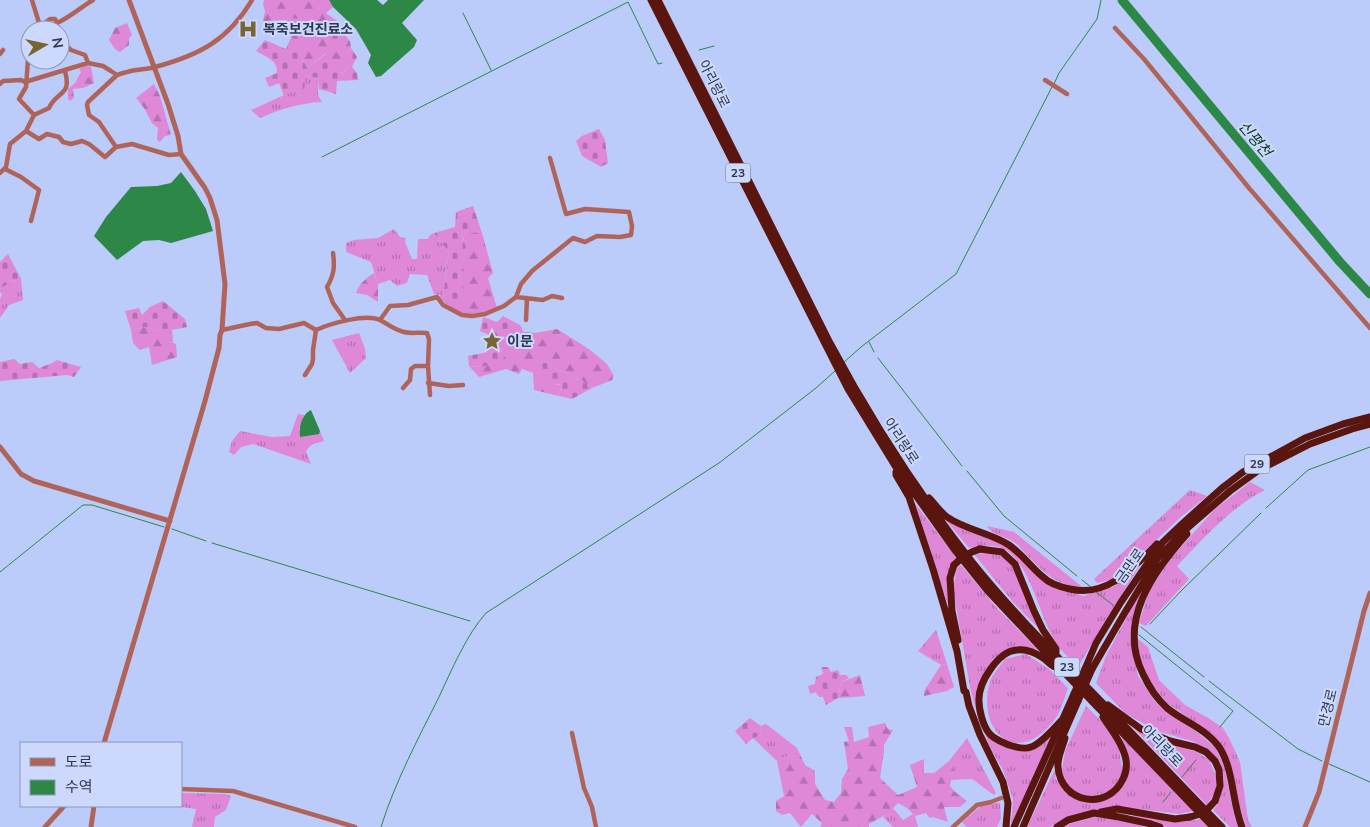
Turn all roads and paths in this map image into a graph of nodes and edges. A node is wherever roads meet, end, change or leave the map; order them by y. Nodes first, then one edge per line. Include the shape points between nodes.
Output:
1 (32, 0) edge
2 (93, 0) edge
3 (129, 0) edge
4 (252, 0) edge
5 (651, 0) edge
6 (658, 0) edge
7 (36, 20) edge
8 (63, 20) edge
9 (1115, 28) dead end
10 (70, 49) edge
11 (88, 63) junction
12 (154, 68) junction
13 (27, 70) edge
14 (66, 71) junction
15 (117, 75) junction
16 (1046, 80) dead end
17 (25, 82) junction
18 (0, 84) edge
19 (1067, 94) dead end
20 (34, 115) junction
21 (26, 131) junction
22 (116, 147) junction
23 (181, 154) junction
24 (550, 158) dead end
25 (2, 170) edge
26 (31, 221) dead end
27 (333, 254) dead end
28 (516, 297) junction
29 (527, 298) junction
30 (562, 298) dead end
31 (345, 320) junction
32 (380, 320) junction
33 (526, 320) dead end
34 (1370, 328) edge
35 (222, 330) junction
36 (316, 330) junction
37 (828, 345) junction
38 (428, 366) junction
39 (305, 375) dead end
40 (428, 383) junction
41 (463, 385) dead end
42 (850, 387) junction
43 (402, 388) dead end
44 (430, 395) dead end
45 (1370, 417) edge
46 (1370, 424) edge
47 (0, 447) edge
48 (897, 469) junction
49 (924, 497) junction
50 (170, 521) junction
51 (1185, 530) junction
52 (1163, 542) junction
53 (1370, 593) edge
54 (1056, 654) junction
55 (1060, 668) junction
56 (1089, 669) junction
57 (966, 692) junction
58 (1076, 697) junction
59 (1104, 709) junction
60 (1062, 720) junction
61 (572, 733) dead end
62 (1062, 735) junction
63 (104, 742) edge
64 (182, 789) edge
65 (1001, 798) dead end
66 (63, 807) edge
67 (94, 807) edge
68 (1094, 813) junction
69 (45, 827) edge
70 (91, 827) edge
71 (355, 827) edge
72 (596, 827) edge
73 (953, 827) edge
74 (1006, 827) edge
75 (1014, 827) edge
76 (1023, 827) edge
77 (1057, 827) edge
78 (1160, 827) edge
79 (1213, 827) edge
80 (1222, 827) edge
81 (1242, 827) edge
82 (1305, 827) edge

1 - 7 street
2 - 8 street
3 - 12 street
4 - 12 street via 242,16 205,49
5 - 37 highway, 아리랑로 / 23
6 - 37 highway, 아리랑로 / 23
9 - 34 street
10 - 11 street via 85,55
11 - 14 street
11 - 15 street via 102,66
12 - 15 street
12 - 23 street via 168,104
13 - 17 street
14 - 17 street
14 - 20 street via 68,82 65,90 49,108
15 - 22 street via 87,105 89,115 99,122
16 - 19 street
17 - 18 street via 2,81
17 - 20 street via 26,87 19,99
20 - 21 street
21 - 22 street via 39,139 47,134 71,144 82,141 105,158
21 - 25 street via 10,144
22 - 23 street via 132,144 169,155
23 - 35 street via 210,198 217,220 225,284
24 - 28 street via 566,214 585,209 628,212 631,235 597,236 585,242 573,238 532,271 521,284
25 - 26 street via 40,190
27 - 31 street via 335,269 327,287
28 - 29 street
28 - 32 street via 504,306 472,316 462,315 443,305 437,297 431,298 390,306
29 - 30 street
29 - 33 street
31 - 32 street
31 - 36 street
32 - 38 street via 405,333 427,333
35 - 36 street via 250,324 278,329 304,323
35 - 50 street
36 - 39 street via 312,364
37 - 42 highway, 아리랑로 / 23
38 - 40 street
38 - 43 street via 411,369 410,380
40 - 41 street
40 - 44 street
42 - 48 highway, 아리랑로 / 23
42 - 49 highway, 아리랑로 / 23
45 - 52 highway, 금만로 / 29 via 1305,438 1242,472
46 - 51 highway, 금만로 / 29 via 1310,444 1259,470
47 - 50 street via 21,474 34,481
48 - 55 highway, 아리랑로 / 23 via 987,590
48 - 57 highway via 896,475 909,497 933,569
49 - 52 highway, 29 via 956,522 1009,545 1043,578 1075,590 1087,591 1121,578 1162,539
49 - 54 highway, 아리랑로 / 23 via 974,564
50 - 63 street
51 - 56 highway, 금만로 / 29 via 1158,558
51 - 81 highway via 1187,534 1169,554 1146,590 1136,619 1136,655 1155,696 1174,714 1201,730 1220,749 1229,769
52 - 56 highway, 금만로 via 1120,602 1096,643
53 - 82 street, 만경로 via 1319,792
54 - 57 highway, bridge via 1015,564 1002,552 980,549 970,552 954,565 950,578 952,611
54 - 59 highway, 아리랑로 / 23
55 - 59 highway, 아리랑로 / 23
55 - 60 highway via 1054,668 1041,656 1029,651 1005,653 984,681 978,699 989,734 1017,748 1031,747 1044,739
56 - 58 highway, 금만로, bridge
57 - 74 highway via 980,735 1003,782 1008,803
58 - 60 highway, 금만로
58 - 62 highway, 금만로
59 - 62 highway via 1102,718 1115,734 1126,762 1126,772 1119,787 1109,796 1078,798 1064,784 1058,766 1066,738
59 - 68 highway, bridge via 1109,705 1141,729 1206,752 1219,770 1220,786 1215,801 1204,813 1190,817 1175,819 1117,809
59 - 79 highway, 아리랑로 / 23
59 - 80 highway, 아리랑로 / 23
60 - 75 highway, 금만로
61 - 72 street
62 - 76 highway, 금만로
64 - 71 street via 233,791
65 - 73 street via 977,804
66 - 69 street
67 - 70 street
68 - 77 highway via 1068,820
68 - 78 highway

